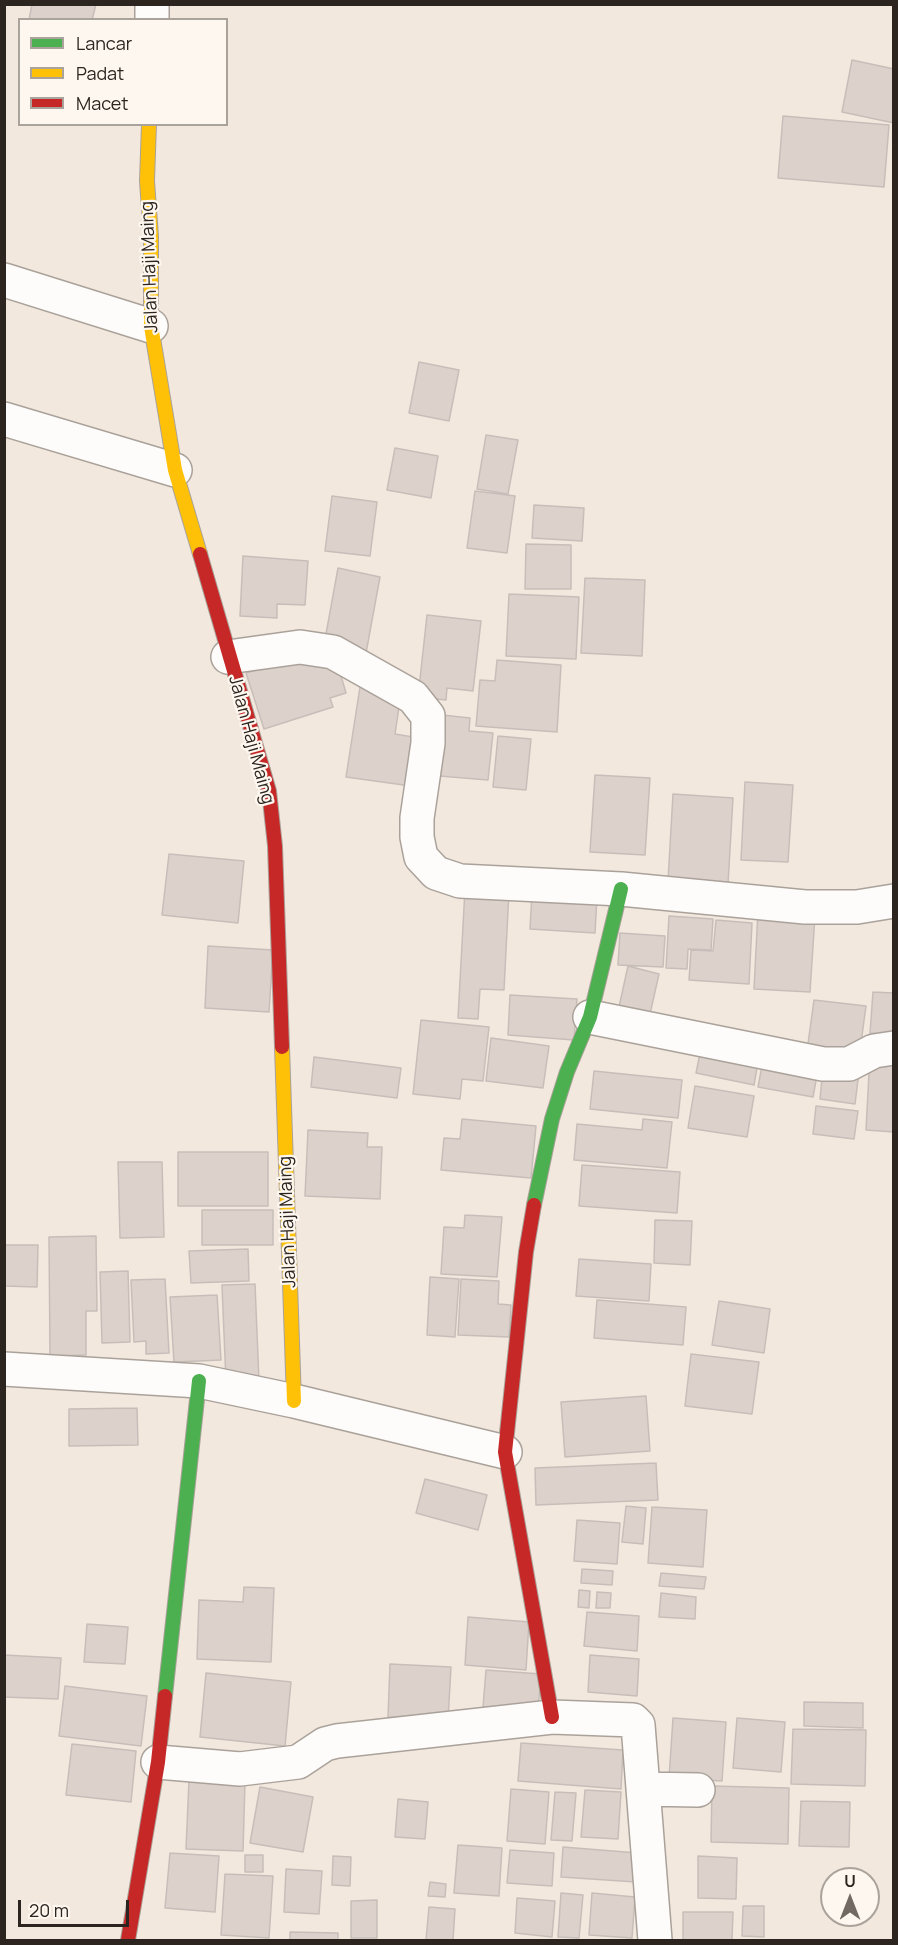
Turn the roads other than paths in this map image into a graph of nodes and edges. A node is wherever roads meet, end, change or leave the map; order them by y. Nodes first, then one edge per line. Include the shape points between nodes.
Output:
1 (148, 126) edge
2 (4, 280) edge
3 (150, 326) junction
4 (4, 419) edge
5 (175, 470) junction
6 (228, 657) junction
7 (621, 889) junction
8 (894, 901) edge
9 (590, 1017) junction
10 (894, 1048) edge
11 (4, 1369) edge
12 (199, 1381) junction
13 (294, 1401) junction
14 (505, 1452) junction
15 (552, 1717) junction
16 (158, 1762) junction
17 (643, 1789) junction
18 (698, 1790) dead end
19 (128, 1941) edge
20 (655, 1941) edge

1 - 3 street, Jalan Haji Maing
2 - 3 street
3 - 5 street, Jalan Haji Maing
4 - 5 street
5 - 6 street, Jalan Haji Maing
6 - 7 street via 300,647 333,652 413,697 428,716 417,837 421,857 436,873 460,881
6 - 13 street, Jalan Haji Maing via 269,791 275,846
7 - 8 street via 805,907 857,907
7 - 9 street
9 - 10 street via 823,1064 849,1064 874,1051
9 - 14 street via 564,1082 537,1187 526,1252
11 - 12 street
12 - 13 street
12 - 16 street
13 - 14 street
14 - 15 street
15 - 16 street via 337,1741 325,1744 298,1762 240,1769
15 - 17 street via 639,1725
16 - 19 street
17 - 18 street
17 - 20 street

